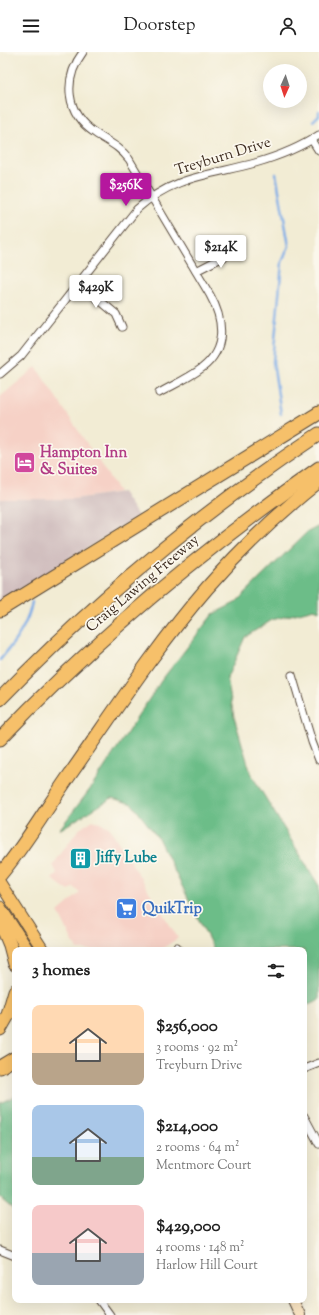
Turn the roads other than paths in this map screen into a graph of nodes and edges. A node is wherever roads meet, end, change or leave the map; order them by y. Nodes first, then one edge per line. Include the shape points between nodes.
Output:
1 (83, 52) edge
2 (319, 135) edge
3 (312, 140) junction
4 (319, 151) edge
5 (151, 197) junction
6 (237, 250) dead end
7 (196, 271) junction
8 (79, 283) junction
9 (122, 327) dead end
10 (0, 374) edge
11 (159, 393) dead end
12 (319, 412) edge
13 (319, 434) edge
14 (319, 468) edge
15 (319, 481) edge
16 (0, 610) edge
17 (292, 675) dead end
18 (0, 700) edge
19 (0, 739) edge
20 (319, 760) edge
21 (0, 875) edge
22 (0, 883) edge
23 (0, 907) edge
24 (0, 921) edge
25 (26, 947) edge
26 (41, 947) edge
27 (12, 953) edge
28 (12, 1001) edge
29 (0, 1029) edge
30 (12, 1060) edge
31 (319, 1063) edge
32 (0, 1067) edge
33 (307, 1068) edge
34 (307, 1122) edge
35 (319, 1144) edge
36 (0, 1250) edge
37 (12, 1255) edge
38 (101, 1303) edge
39 (294, 1303) edge
40 (110, 1315) edge
41 (300, 1315) edge

1 - 5 street via 72,71 70,90 73,107 87,127 124,152
2 - 3 street, Treyburn Drive
3 - 4 street
3 - 5 street, Treyburn Drive via 271,158 192,178
5 - 7 street
5 - 8 street, Treyburn Drive via 137,209
6 - 7 street
7 - 11 street via 221,319 218,344 213,357 202,368
8 - 9 street via 116,314
8 - 10 street, Treyburn Drive via 21,356
12 - 16 highway
13 - 18 highway, Craig Lawing Freeway via 240,489 131,576 66,634
14 - 19 highway, Craig Lawing Freeway via 216,542 155,593 58,680
15 - 21 highway via 251,541 185,614 59,790 16,856
17 - 20 street
22 - 26 main road
23 - 25 main road
24 - 27 highway
28 - 29 highway
30 - 32 highway
31 - 33 street
34 - 35 street
36 - 37 street
38 - 40 street
39 - 41 main road

